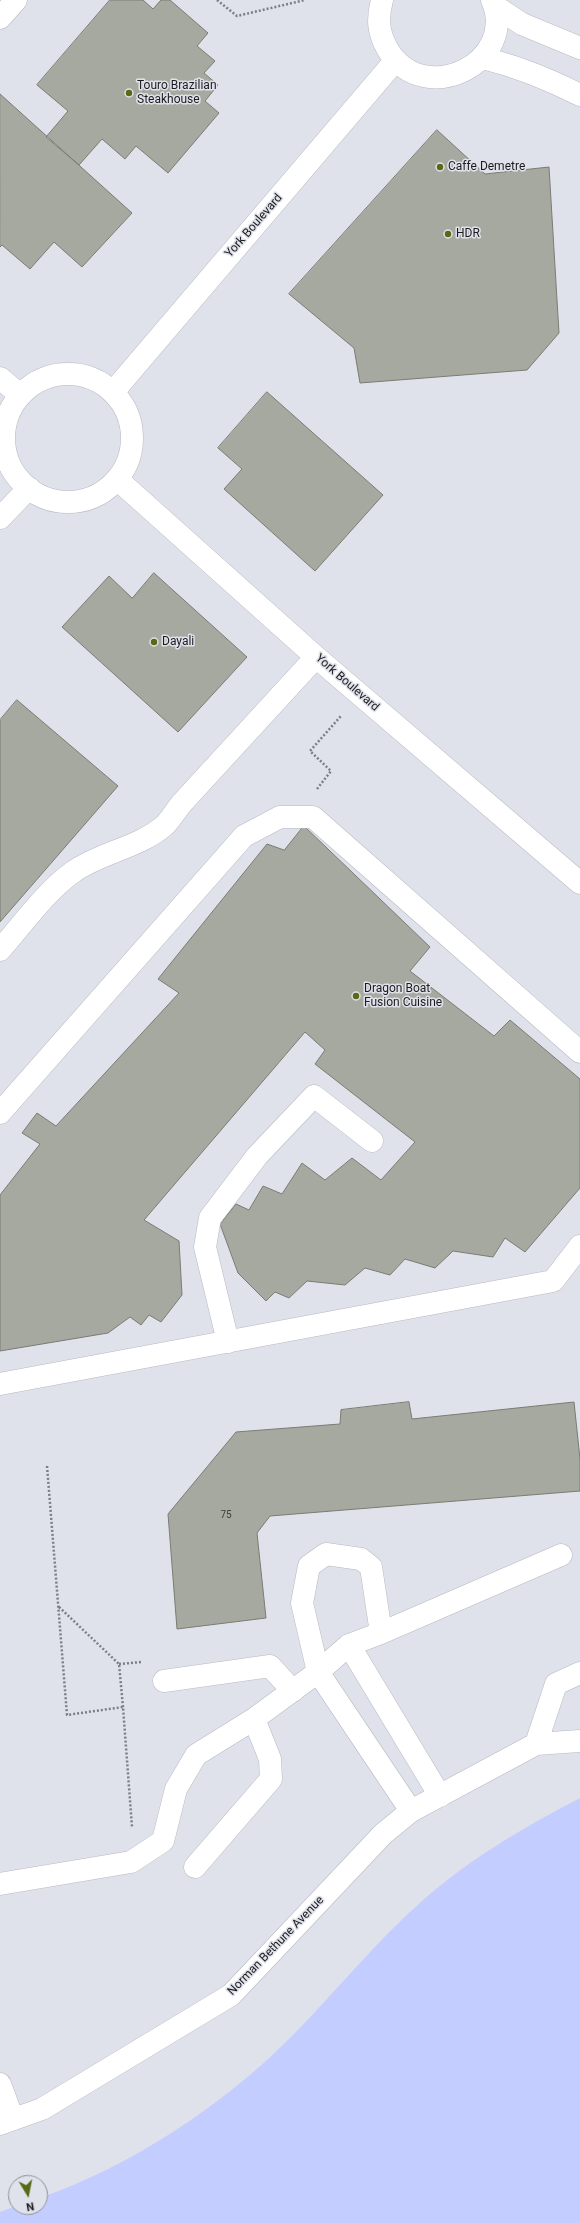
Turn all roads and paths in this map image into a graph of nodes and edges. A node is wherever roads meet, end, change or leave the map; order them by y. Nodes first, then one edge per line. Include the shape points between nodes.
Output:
1 (16, 0) edge
2 (217, 0) edge
3 (306, 0) edge
4 (382, 0) edge
5 (493, 3) edge
6 (0, 18) edge
7 (580, 48) edge
8 (482, 58) junction
9 (395, 60) junction
10 (580, 95) edge
11 (0, 378) edge
12 (113, 392) junction
13 (20, 395) junction
14 (117, 479) junction
15 (29, 488) junction
16 (0, 518) edge
17 (316, 657) junction
18 (361, 695) junction
19 (294, 817) junction
20 (580, 883) edge
21 (0, 950) edge
22 (580, 1052) edge
23 (0, 1114) edge
24 (372, 1141) dead end
25 (580, 1246) edge
26 (228, 1342) junction
27 (0, 1384) edge
28 (47, 1466) dead end
29 (561, 1555) dead end
30 (59, 1607) junction
31 (381, 1633) junction
32 (348, 1645) junction
33 (318, 1672) junction
34 (580, 1673) edge
35 (164, 1682) dead end
36 (293, 1690) junction
37 (123, 1707) junction
38 (254, 1720) junction
39 (580, 1741) edge
40 (536, 1744) junction
41 (440, 1796) junction
42 (411, 1811) junction
43 (146, 1852) junction
44 (195, 1866) dead end
45 (0, 1884) edge
46 (0, 2084) edge
47 (7, 2122) edge

1 - 6 street
2 - 3 path via 237,16
4 - 9 street via 378,25 381,38
5 - 7 street via 522,24
5 - 8 street via 496,25 492,40
8 - 9 street via 462,73 434,78 419,76
8 - 10 street via 510,64
9 - 12 street, York Boulevard
11 - 13 street
12 - 13 street via 91,378 70,373 38,381
12 - 14 street via 126,410 131,423 131,451 127,464
13 - 15 street via 6,422 4,444 12,469
14 - 15 street via 99,493 78,501 50,499
14 - 17 street, York Boulevard
15 - 16 street
17 - 18 street, York Boulevard
17 - 21 street via 182,803 165,825 143,839 104,855 73,872 52,890
18 - 19 path via 310,751 332,771
18 - 20 street, York Boulevard
19 - 22 street via 313,817
19 - 23 street via 280,817 244,836
24 - 26 street via 314,1096 257,1156 210,1218 205,1247
25 - 26 street via 553,1281
26 - 27 street
28 - 30 path
29 - 31 street
30 - 37 path via 119,1664
30 - 37 path via 67,1715
31 - 32 street
31 - 33 street via 371,1567 361,1559 326,1554 309,1566 302,1603
32 - 33 street
32 - 41 street
33 - 36 street
33 - 42 street
34 - 40 street via 556,1684
35 - 36 street via 270,1666
36 - 38 street
37 - 43 path via 132,1827
38 - 43 street via 196,1755 176,1789 163,1841
38 - 44 street via 270,1759 271,1779
39 - 40 street, Norman Bethune Avenue
40 - 41 street, Norman Bethune Avenue
41 - 42 street, Norman Bethune Avenue
42 - 47 street, Norman Bethune Avenue via 383,1834 231,1995 42,2109
43 - 45 street via 131,1862
46 - 47 street

